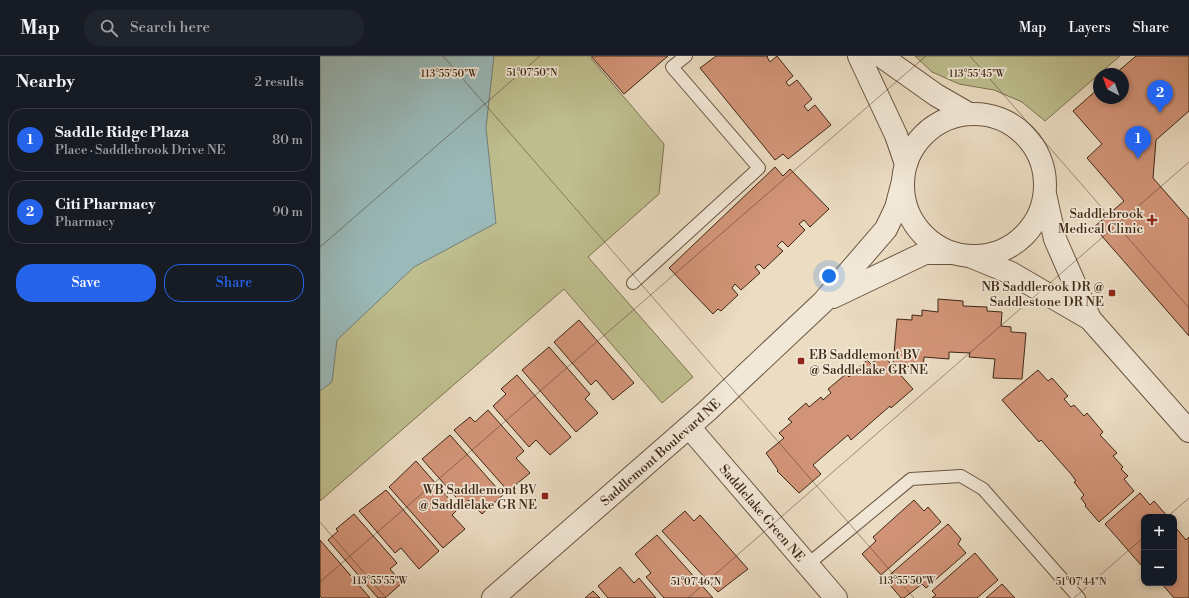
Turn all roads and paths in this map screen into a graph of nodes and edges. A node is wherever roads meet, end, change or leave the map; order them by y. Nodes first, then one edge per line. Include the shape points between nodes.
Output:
1 (686, 56) edge
2 (859, 56) edge
3 (881, 56) edge
4 (969, 114) junction
5 (904, 173) junction
6 (1045, 194) junction
7 (961, 255) junction
8 (633, 283) dead end
9 (824, 302) junction
10 (1090, 319) junction
11 (689, 427) junction
12 (1189, 431) edge
13 (808, 565) junction
14 (493, 598) edge
15 (836, 598) edge
16 (1079, 598) edge

1 - 8 lane via 672,67 759,168
2 - 5 street via 896,134
3 - 4 street via 936,96
4 - 5 street via 948,119 930,130 916,145
4 - 6 street via 1000,119 1026,136 1042,162
5 - 7 street via 906,204 919,230 934,244
5 - 9 street, Saddlemont Boulevard NE via 896,208 886,229
6 - 7 street via 1037,219 1020,240 997,253
6 - 10 street via 1055,239
7 - 9 street, Saddlemont Boulevard NE via 925,253
7 - 10 street via 1011,273
9 - 11 street, Saddlemont Boulevard NE
10 - 12 street
11 - 13 street, Saddlelake Green NE
11 - 14 street, Saddlemont Boulevard NE
13 - 15 street, Saddlelake Green NE
13 - 16 lane via 911,479 961,476 983,489

